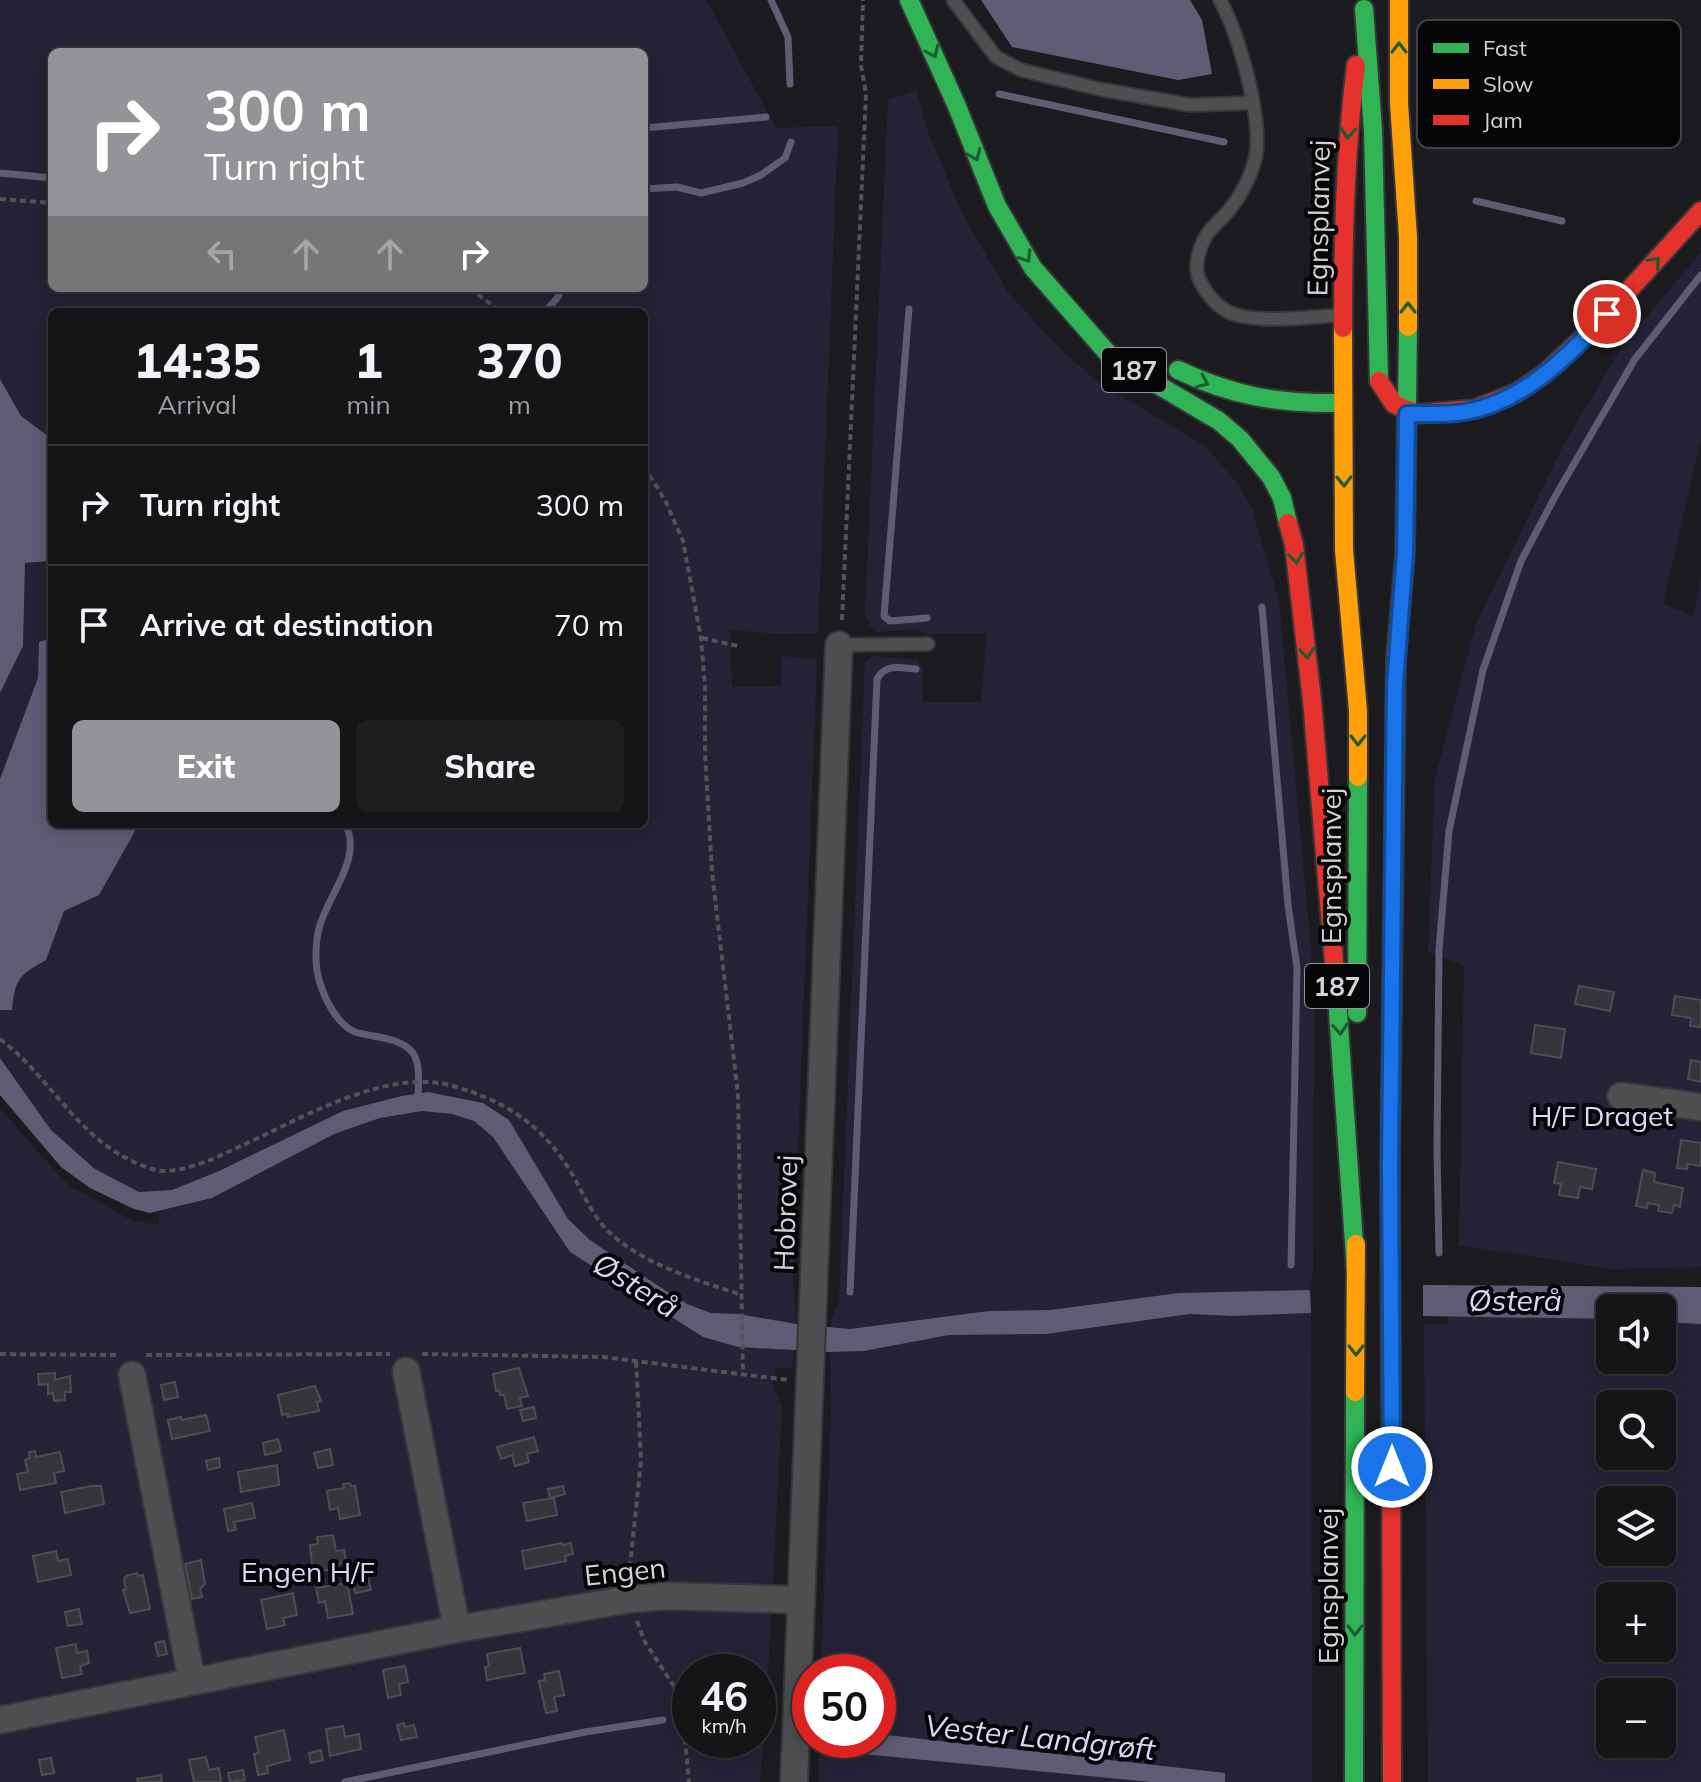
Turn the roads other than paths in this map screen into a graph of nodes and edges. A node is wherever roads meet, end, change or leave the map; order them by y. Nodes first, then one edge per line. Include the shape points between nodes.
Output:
1 (909, 0) edge
2 (953, 0) edge
3 (1220, 0) edge
4 (1399, 0) edge
5 (1364, 5) edge
6 (1251, 103) junction
7 (1701, 211) edge
8 (1062, 303) junction
9 (1343, 315) junction
10 (1111, 332) dead end
11 (1408, 351) junction
12 (1160, 361) dead end
13 (1365, 402) junction
14 (1407, 414) junction
15 (928, 644) dead end
16 (839, 645) joint
17 (1621, 1096) dead end
18 (1701, 1107) edge
19 (1356, 1272) junction
20 (409, 1360) road end
21 (135, 1362) road end
22 (801, 1600) junction
23 (457, 1629) junction
24 (192, 1681) junction
25 (0, 1720) edge
26 (794, 1782) edge
27 (1354, 1782) edge
28 (1392, 1782) edge

1 -> 8 main road, 187 via 997,206 1033,268
2 - 6 lane via 996,57 1021,70 1190,105
3 - 6 lane via 1243,54
11 -> 4 main road
5 -> 9 main road, Egnsplanvej via 1348,128
5 - 13 main road via 1373,130 1377,378
6 - 9 lane via 1256,156 1249,179 1206,235 1197,256 1197,277 1208,296 1227,312 1251,318
14 -> 7 main road via 1465,412 1509,398 1536,381 1588,334
8 - 10 main road
8 -> 19 main road, 187 via 1111,357 1240,439 1271,477 1290,521 1333,932
9 - 13 main road, Egnsplanvej
11 - 13 main road via 1397,382
11 - 14 main road
12 -> 13 main road via 1245,398
13 - 14 main road via 1394,406
13 -> 19 main road, Egnsplanvej via 1344,550 1358,711
14 - 28 main road via 1405,554 1396,658 1390,1166
15 - 16 lane
16 - 22 street, Hobrovej
17 - 18 street
19 -> 27 main road, Egnsplanvej
20 - 23 street
21 - 24 street
22 - 23 street, Engen via 631,1599
22 - 26 street, Hobrovej
23 - 24 street, Engen
24 - 25 street, Engen

